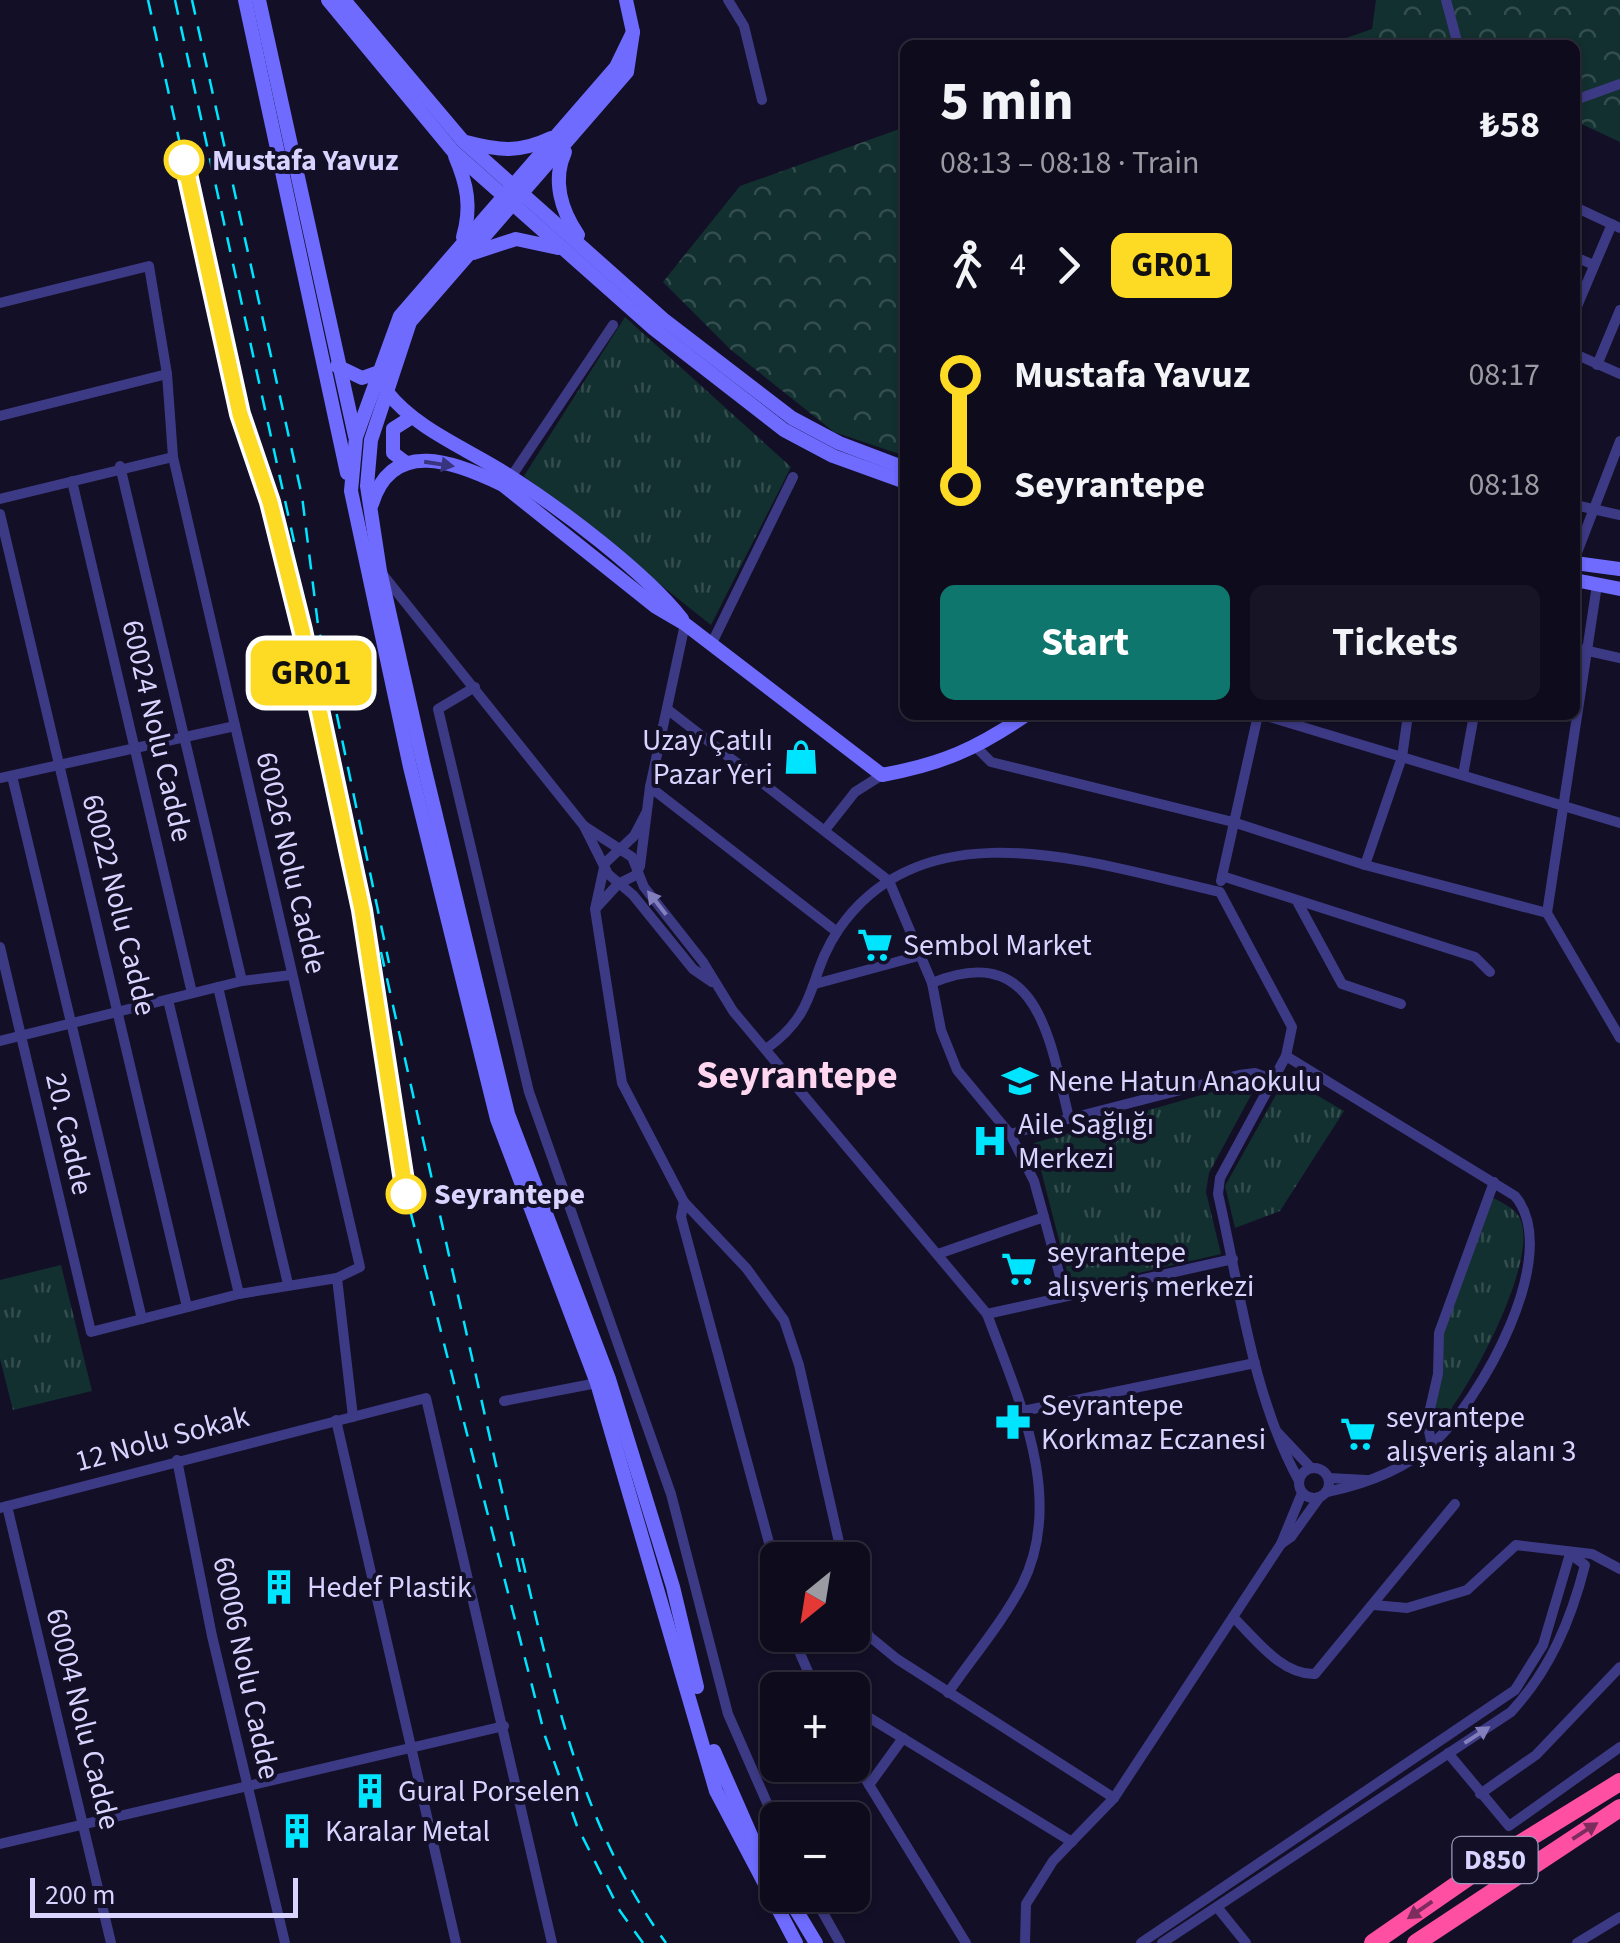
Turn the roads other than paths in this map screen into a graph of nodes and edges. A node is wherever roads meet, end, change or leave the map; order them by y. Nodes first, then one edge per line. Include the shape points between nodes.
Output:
1 (245, 0) edge
2 (259, 0) edge
3 (328, 0) edge
4 (344, 0) edge
5 (626, 0) edge
6 (728, 0) edge
7 (1446, 0) edge
8 (1457, 40) edge
9 (1620, 84) edge
10 (1580, 98) edge
11 (762, 100) dead end
12 (565, 138) junction
13 (458, 146) junction
14 (513, 194) junction
15 (1580, 209) edge
16 (1616, 226) edge
17 (464, 250) junction
18 (566, 251) junction
19 (590, 252) junction
20 (1580, 258) edge
21 (1594, 265) junction
22 (1580, 298) edge
23 (0, 303) edge
24 (1620, 310) edge
25 (613, 324) dead end
26 (1580, 356) edge
27 (1597, 365) junction
28 (337, 366) junction
29 (376, 373) junction
30 (168, 374) junction
31 (1620, 374) edge
32 (387, 392) junction
33 (0, 416) edge
34 (412, 417) junction
35 (356, 437) junction
36 (1620, 442) edge
37 (173, 456) junction
38 (405, 462) junction
39 (120, 466) junction
40 (900, 466) edge
41 (511, 477) junction
42 (793, 477) dead end
43 (72, 480) junction
44 (900, 480) edge
45 (366, 486) junction
46 (351, 491) junction
47 (0, 499) edge
48 (1580, 506) edge
49 (1595, 509) junction
50 (370, 510) junction
51 (0, 514) edge
52 (1620, 515) edge
53 (1580, 548) edge
54 (1580, 562) edge
55 (1620, 569) edge
56 (380, 571) junction
57 (1580, 581) edge
58 (1596, 585) junction
59 (1620, 588) edge
60 (685, 624) junction
61 (710, 645) junction
62 (1581, 649) edge
63 (1620, 658) edge
64 (476, 687) junction
65 (666, 710) junction
66 (1019, 720) edge
67 (1260, 720) edge
68 (1278, 720) edge
69 (1407, 720) edge
70 (1473, 720) edge
71 (1573, 720) edge
72 (234, 726) junction
73 (185, 738) junction
74 (977, 748) junction
75 (136, 749) junction
76 (1402, 757) junction
77 (59, 766) junction
78 (882, 775) junction
79 (1463, 775) junction
80 (12, 776) junction
81 (0, 778) edge
82 (650, 787) junction
83 (1564, 805) junction
84 (646, 813) junction
85 (1234, 822) junction
86 (1620, 824) edge
87 (584, 826) junction
88 (825, 830) junction
89 (620, 850) junction
90 (605, 863) junction
91 (640, 866) junction
92 (1365, 866) junction
93 (1222, 876) junction
94 (888, 881) junction
95 (618, 884) junction
96 (1220, 892) junction
97 (1298, 903) junction
98 (595, 909) junction
99 (1547, 912) junction
100 (837, 932) junction
101 (0, 947) edge
102 (922, 955) junction
103 (1490, 972) dead end
104 (291, 974) junction
105 (242, 981) junction
106 (712, 983) junction
107 (932, 983) junction
108 (815, 984) junction
109 (218, 987) junction
110 (192, 993) junction
111 (168, 1000) junction
112 (1401, 1004) dead end
113 (120, 1012) junction
114 (71, 1022) junction
115 (21, 1037) junction
116 (1620, 1038) edge
117 (0, 1041) edge
118 (766, 1049) junction
119 (1286, 1056) junction
120 (1272, 1079) junction
121 (1069, 1118) junction
122 (1010, 1134) junction
123 (1494, 1182) junction
124 (684, 1202) junction
125 (1044, 1217) junction
126 (938, 1254) junction
127 (1233, 1259) junction
128 (337, 1278) junction
129 (288, 1284) junction
130 (239, 1294) junction
131 (1065, 1295) junction
132 (188, 1307) junction
133 (987, 1314) junction
134 (142, 1318) junction
135 (1255, 1364) junction
136 (597, 1383) junction
137 (504, 1401) dead end
138 (1023, 1411) junction
139 (352, 1416) junction
140 (336, 1420) junction
141 (1278, 1433) junction
142 (1432, 1445) junction
143 (177, 1460) junction
144 (1312, 1468) junction
145 (1329, 1478) junction
146 (1367, 1480) junction
147 (1300, 1487) junction
148 (1323, 1495) junction
149 (1455, 1504) dead end
150 (4, 1507) edge
151 (769, 1542) edge
152 (838, 1542) edge
153 (1281, 1544) junction
154 (1570, 1554) junction
155 (1620, 1569) edge
156 (1374, 1605) junction
157 (1233, 1617) junction
158 (870, 1637) edge
159 (1620, 1667) edge
160 (948, 1693) junction
161 (870, 1718) edge
162 (504, 1726) junction
163 (903, 1738) junction
164 (1620, 1746) edge
165 (411, 1747) junction
166 (1448, 1753) junction
167 (867, 1782) edge
168 (1620, 1782) edge
169 (246, 1785) junction
170 (869, 1785) junction
171 (1480, 1794) junction
172 (1114, 1798) junction
173 (767, 1802) edge
174 (1620, 1808) edge
175 (83, 1824) junction
176 (1072, 1842) junction
177 (0, 1844) edge
178 (760, 1851) edge
179 (1218, 1907) junction
180 (797, 1912) edge
181 (823, 1912) edge
182 (1620, 1917) edge
183 (111, 1943) edge
184 (284, 1943) edge
185 (456, 1943) edge
186 (552, 1943) edge
187 (796, 1943) edge
188 (816, 1943) edge
189 (840, 1943) edge
190 (966, 1943) edge
191 (1025, 1943) edge
192 (1141, 1943) edge
193 (1162, 1943) edge
194 (1246, 1943) edge
195 (1373, 1943) edge
196 (1416, 1943) edge
197 (1577, 1943) edge

1 - 46 street
2 - 28 street
3 - 13 street
4 - 13 street
5 - 12 street via 633,32
6 - 11 street via 744,26
7 - 8 street
9 - 10 street
12 - 13 street via 508,152
12 - 14 street
12 - 19 street via 559,192 566,218
13 - 14 street
13 - 17 street via 469,205
14 - 17 street
14 - 18 street
14 - 19 street
15 - 16 street
16 - 21 street
17 - 18 street via 516,239
17 - 29 street via 400,316
17 - 32 street via 410,322
18 - 44 street via 744,403 833,456
19 - 40 street via 752,392 839,443
20 - 21 street
21 - 22 street
23 - 30 street, 60026 Nolu Cadde via 149,266
24 - 27 street
25 - 41 street
26 - 27 street
27 - 31 street
28 - 29 street via 362,378
28 - 35 street
29 - 35 street
30 - 33 street
30 - 37 street, 60026 Nolu Cadde
32 - 34 street
32 - 45 street
34 - 38 street via 393,428 390,441 392,453
34 - 41 street
35 - 45 street
35 - 46 street
36 - 49 street
37 - 39 street
37 - 72 street, 60026 Nolu Cadde
38 - 50 street via 387,472
38 -> 60 street via 474,471 502,485
39 - 43 street
39 - 73 street
41 - 60 street via 668,602
42 - 61 street
43 - 47 street
43 - 75 street, 60024 Nolu Cadde
45 - 50 street
46 - 136 street via 410,767 498,1119
48 - 49 street
49 - 52 street
49 - 53 street
50 - 56 street
51 - 77 street, 60022 Nolu Cadde
54 - 55 street
56 - 64 street
56 - 178 street via 508,1114 609,1379 673,1587 716,1758
57 - 58 street
58 - 59 street
58 - 62 street
60 - 61 street
60 - 65 street
61 - 78 street
62 - 63 street
64 - 87 street
64 - 173 street via 438,708 529,1092 672,1494 728,1714
65 - 82 street
65 - 88 street
66 - 74 street
67 - 85 street
68 - 76 street
69 - 76 street
70 - 79 street
71 - 83 street
72 - 73 street
72 - 104 street, 60026 Nolu Cadde
73 - 75 street
73 - 105 street
74 - 78 street
74 - 85 street via 990,762
75 - 77 street
75 - 110 street, 60024 Nolu Cadde
76 - 79 street
76 - 92 street
77 - 80 street
77 - 113 street, 60022 Nolu Cadde
78 - 88 street via 854,792
79 - 83 street
80 - 81 street
80 - 114 street
82 - 84 street
82 - 100 street
83 - 86 street
83 - 99 street
84 - 89 street
84 - 91 street
85 - 92 street
85 - 93 street
87 - 89 street
87 - 90 street
88 - 94 street
89 - 90 street
89 - 91 street
90 - 95 street
90 - 98 street
91 - 95 street
106 -> 91 street via 704,962 644,886
92 - 99 street
93 - 96 street
93 - 97 street
94 - 96 street via 940,860 1036,852
94 - 100 street via 865,896
94 - 102 street
95 - 98 street
95 - 106 street
96 - 119 street via 1292,1027
97 - 103 street via 1475,958
97 - 112 street via 1342,984
98 - 124 street via 622,1083
99 - 116 street
100 - 108 street
101 - 115 street, 20. Cadde
102 - 107 street
102 - 108 street
104 - 105 street
104 - 128 street, 60026 Nolu Cadde via 360,1267
105 - 109 street
106 - 118 street
107 - 121 street via 963,970 984,970 1017,984 1045,1028
107 - 122 street via 957,1070
108 - 118 street via 799,1022
109 - 110 street
109 - 129 street
110 - 111 street
111 - 113 street
111 - 130 street
113 - 114 street
113 - 132 street, 60022 Nolu Cadde
114 - 115 street
114 - 134 street
115 - 117 street
115 - 134 street, 20. Cadde via 91,1332
118 - 126 street
119 - 120 street
119 - 123 street
120 - 121 street via 1239,1075
120 - 127 street via 1220,1178
121 - 122 street
122 - 125 street
123 - 142 street via 1440,1332 1427,1422
123 - 142 street via 1529,1217 1527,1274 1477,1390
124 - 151 street via 681,1217
124 - 152 street via 784,1320
125 - 126 street
125 - 131 street
126 - 133 street
127 - 131 street
127 - 135 street
128 - 129 street
128 - 139 street
129 - 130 street
130 - 132 street
131 - 133 street
132 - 134 street
133 - 138 street
135 - 138 street
135 - 141 street
136 - 137 street
136 - 187 street via 716,1791
138 - 160 street via 1042,1525 1021,1586
139 - 140 street, 12 Nolu Sokak
139 - 162 street, 12 Nolu Sokak via 426,1398
140 - 143 street, 12 Nolu Sokak
140 - 165 street
141 - 144 street
141 - 147 street
142 - 146 street
143 - 150 street, 12 Nolu Sokak
143 - 169 street, 60006 Nolu Cadde
144 - 145 street
144 - 147 street
145 - 146 street
145 - 148 street
146 - 148 street
147 - 148 street
147 - 153 street
148 - 153 street
149 - 156 street
150 - 175 street, 60004 Nolu Cadde
153 - 157 street
154 - 155 street via 1592,1554
154 - 156 street via 1516,1544 1468,1590 1406,1608
166 -> 154 street via 1511,1712 1540,1681 1585,1565
154 - 192 street via 1543,1645 1515,1690
156 - 157 street via 1315,1674 1282,1664
157 - 172 street
158 - 160 street
159 - 171 street via 1536,1755
160 - 172 street
161 - 163 street
162 - 165 street
162 - 186 street
163 - 170 street
163 - 176 street
164 - 171 street via 1509,1826
165 - 169 street
165 - 185 street
166 - 171 street
166 - 179 street
167 - 170 street
168 -> 195 highway, D850
169 - 175 street
169 - 184 street, 60006 Nolu Cadde
170 - 190 street
172 - 176 street
196 -> 174 highway, D850
175 - 177 street
175 - 183 street, 60004 Nolu Cadde
176 - 191 street via 1026,1904
179 - 193 street
179 - 194 street
180 - 188 street
181 - 189 street
182 - 197 street

